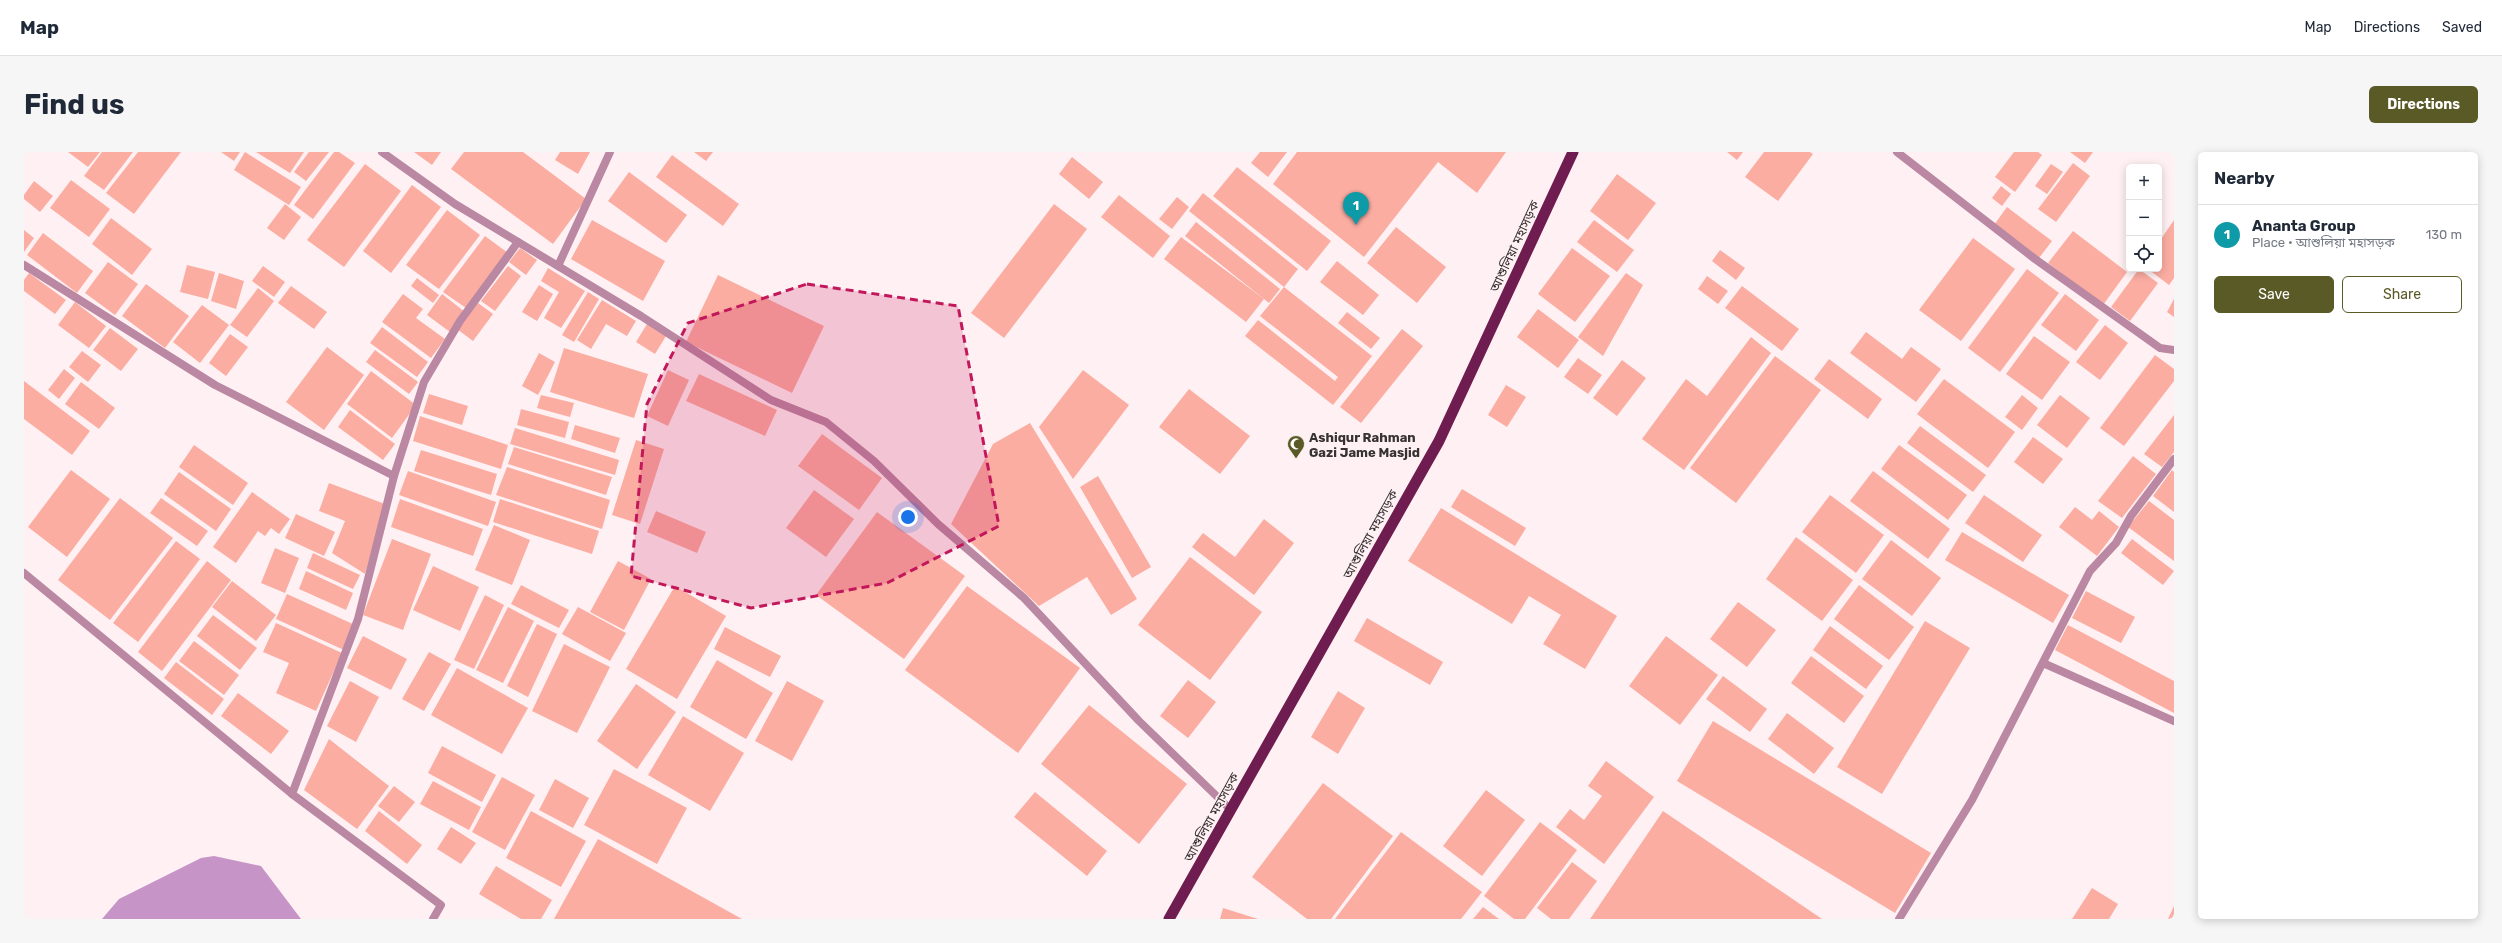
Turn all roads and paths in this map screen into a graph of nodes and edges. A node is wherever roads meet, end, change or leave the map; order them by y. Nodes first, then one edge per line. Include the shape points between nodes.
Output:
1 (382, 152) edge
2 (610, 152) edge
3 (1573, 152) edge
4 (1897, 152) edge
5 (518, 242) junction
6 (24, 265) edge
7 (558, 266) junction
8 (2174, 350) edge
9 (2174, 459) edge
10 (394, 476) junction
11 (24, 573) edge
12 (2043, 663) junction
13 (2174, 720) edge
14 (292, 794) junction
15 (1231, 810) junction
16 (433, 919) edge
17 (1170, 919) edge
18 (1899, 919) edge

1 - 5 street via 455,204
2 - 7 street
3 - 15 highway, আশুলিয়া মহাসড়ক via 1439,441
4 - 8 street via 2035,259 2160,348
5 - 7 street
5 - 10 street via 460,321 424,382
6 - 10 street via 215,385
7 - 15 street via 771,400 826,422 862,451 938,524 1024,598 1139,721
9 - 12 street via 2131,516 2116,543 2090,571
10 - 14 street via 358,619
11 - 14 street
12 - 13 street
12 - 18 street via 1972,800
14 - 16 street via 441,905
15 - 17 highway, আশুলিয়া মহাসড়ক

